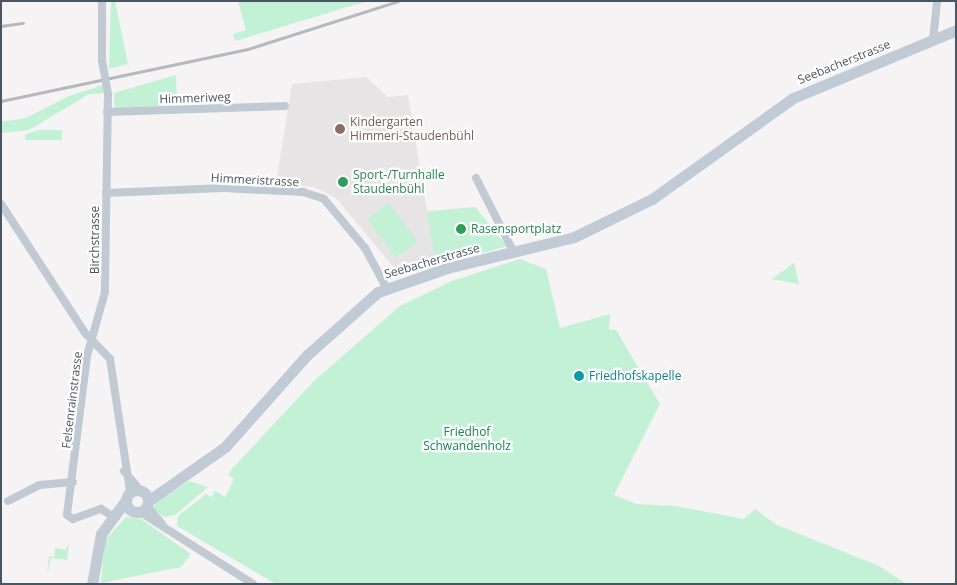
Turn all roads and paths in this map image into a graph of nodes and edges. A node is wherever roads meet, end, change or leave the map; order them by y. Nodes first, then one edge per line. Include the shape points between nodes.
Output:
1 (102, 1) edge
2 (938, 1) edge
3 (956, 30) edge
4 (933, 40) junction
5 (285, 106) dead end
6 (107, 112) junction
7 (476, 178) dead end
8 (106, 193) junction
9 (1, 204) edge
10 (514, 252) junction
11 (386, 287) junction
12 (92, 343) junction
13 (73, 482) junction
14 (138, 500) junction
15 (8, 501) dead end
16 (112, 516) junction
17 (92, 584) edge
18 (253, 584) edge

1 - 6 street, Birchstrasse, bridge via 102,60 108,94
2 - 4 street
3 - 4 street, Seebacherstrasse
4 - 10 street, Seebacherstrasse via 793,98 652,199 574,237
5 - 6 street, Himmeriweg
6 - 8 street, Birchstrasse
7 - 10 street
8 - 11 street, Himmeristrasse via 231,189 303,192 324,199 365,248
8 - 12 street, Birchstrasse via 105,292
9 - 12 street, Felsenrainstrasse
10 - 11 street, Seebacherstrasse
11 - 14 street, Seebacherstrasse via 360,304 307,356 225,447 175,482
12 - 13 street, Felsenrainstrasse via 87,356
12 - 14 street via 108,355 111,363 123,469
13 - 15 street via 39,485
13 - 16 street, Felsenrainstrasse via 70,518 101,508
14 - 16 street, Seebacherstrasse
14 - 18 street via 164,527
16 - 17 street, Seebacherstrasse via 98,542

